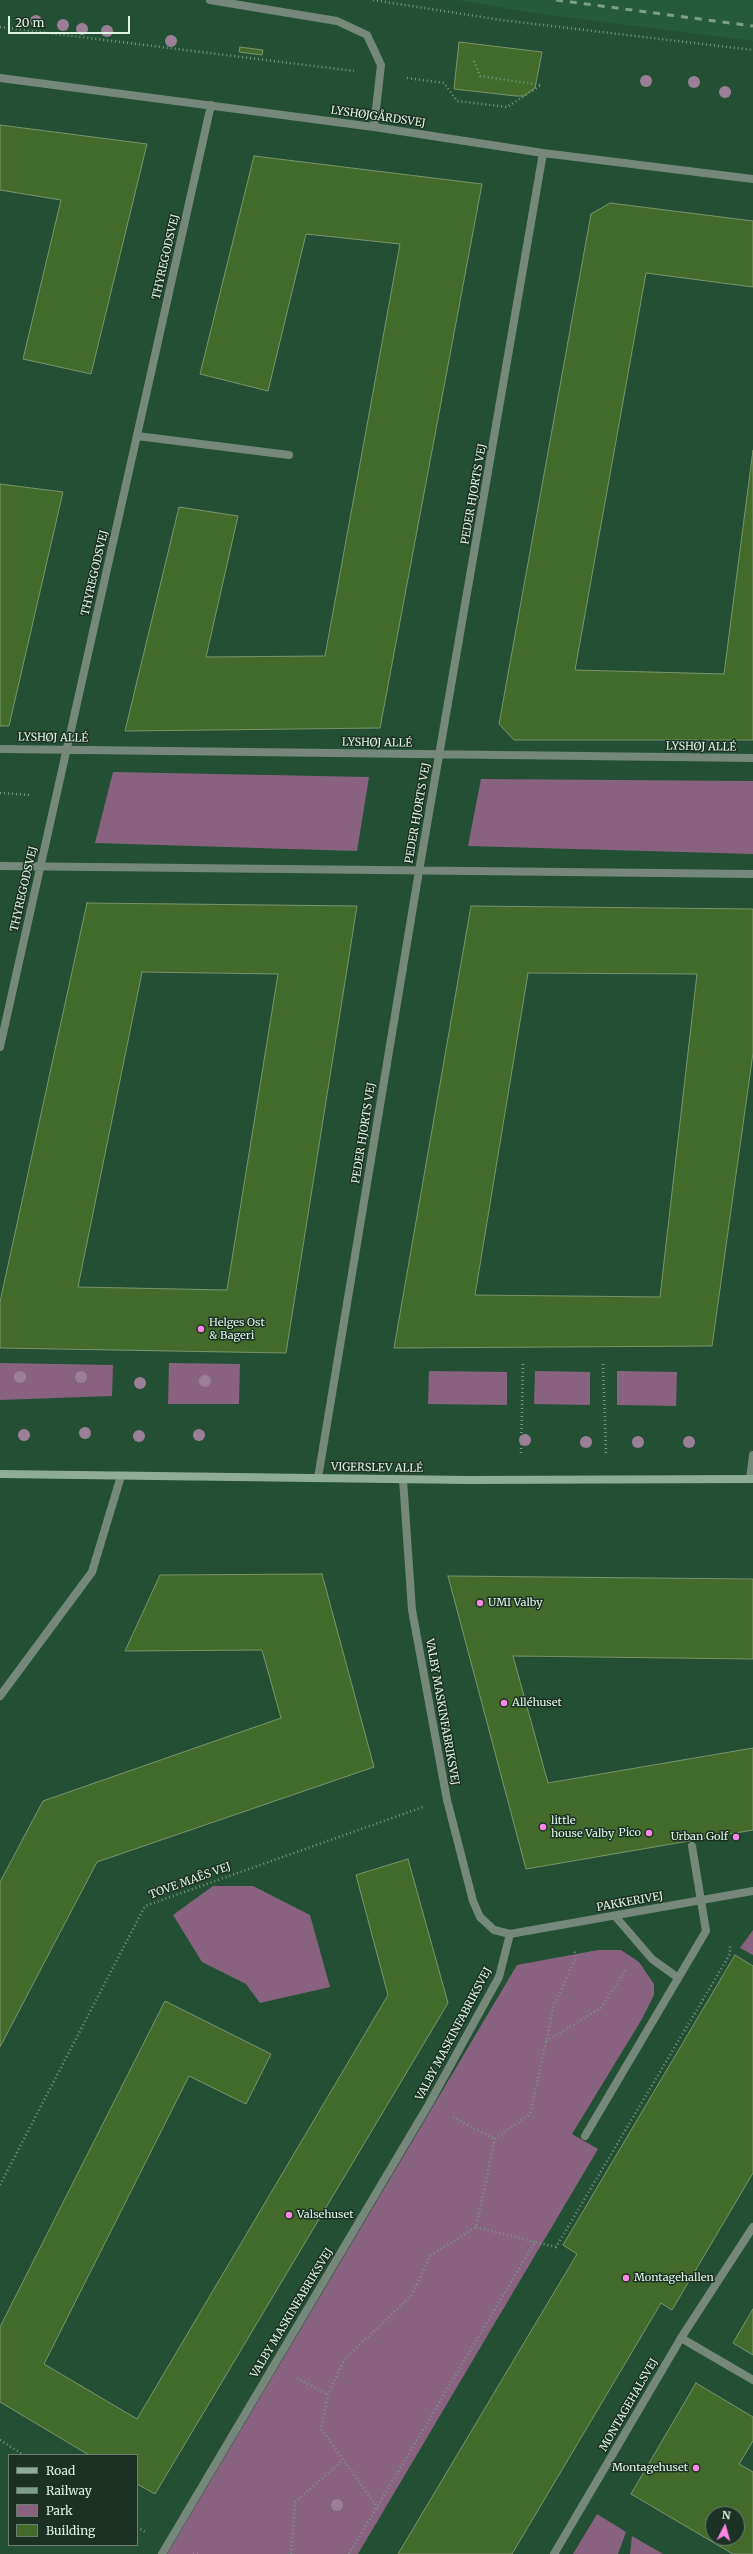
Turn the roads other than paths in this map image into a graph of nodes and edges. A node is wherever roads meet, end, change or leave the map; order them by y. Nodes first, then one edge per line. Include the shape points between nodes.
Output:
1 (210, 0) edge
2 (0, 78) edge
3 (211, 105) junction
4 (374, 127) junction
5 (543, 153) junction
6 (753, 179) edge
7 (137, 436) junction
8 (289, 454) dead end
9 (0, 749) edge
10 (67, 750) junction
11 (440, 755) junction
12 (753, 758) edge
13 (0, 866) edge
14 (40, 866) junction
15 (419, 871) junction
16 (753, 874) edge
17 (0, 1047) edge
18 (753, 1455) edge
19 (0, 1474) edge
20 (121, 1476) junction
21 (318, 1478) junction
22 (403, 1479) junction
23 (752, 1479) edge
24 (0, 1696) edge
25 (692, 1846) dead end
26 (753, 1891) edge
27 (703, 1900) junction
28 (615, 1916) junction
29 (510, 1934) junction
30 (677, 1977) junction
31 (585, 2136) dead end
32 (753, 2227) edge
33 (681, 2338) junction
34 (753, 2380) edge
35 (162, 2554) edge
36 (554, 2554) edge

1 - 4 street via 336,21 368,35 381,65
2 - 3 street, LYSHØJGÅRDSVEJ
3 - 4 street, LYSHØJGÅRDSVEJ
3 - 7 street, THYREGODSVEJ
4 - 5 street, LYSHØJGÅRDSVEJ
5 - 6 street, LYSHØJGÅRDSVEJ
5 - 11 street, PEDER HJORTS VEJ
7 - 8 street
7 - 10 street, THYREGODSVEJ
9 - 10 street, LYSHØJ ALLÉ
10 - 11 street, LYSHØJ ALLÉ
10 - 14 street, THYREGODSVEJ
11 - 12 street, LYSHØJ ALLÉ
11 - 15 street, PEDER HJORTS VEJ
13 - 14 street
14 - 15 street
14 - 17 street, THYREGODSVEJ
15 - 16 street
15 - 21 street, PEDER HJORTS VEJ
18 - 23 street
19 - 20 street, VIGERSLEV ALLÉ
20 - 21 street, VIGERSLEV ALLÉ
20 - 24 street via 92,1572
21 - 22 street, VIGERSLEV ALLÉ
22 - 23 street, VIGERSLEV ALLÉ
22 - 29 street, VALBY MASKINFABRIKSVEJ via 412,1610 446,1800 473,1901 480,1917 494,1930
25 - 27 street
26 - 27 street, PAKKERIVEJ
27 - 28 street, PAKKERIVEJ
27 - 30 street via 706,1930
28 - 29 street, PAKKERIVEJ
28 - 30 street via 652,1959
29 - 35 street, VALBY MASKINFABRIKSVEJ via 499,1977 429,2104
30 - 31 street
32 - 33 street
33 - 34 street
33 - 36 street, MONTAGEHALSVEJ

